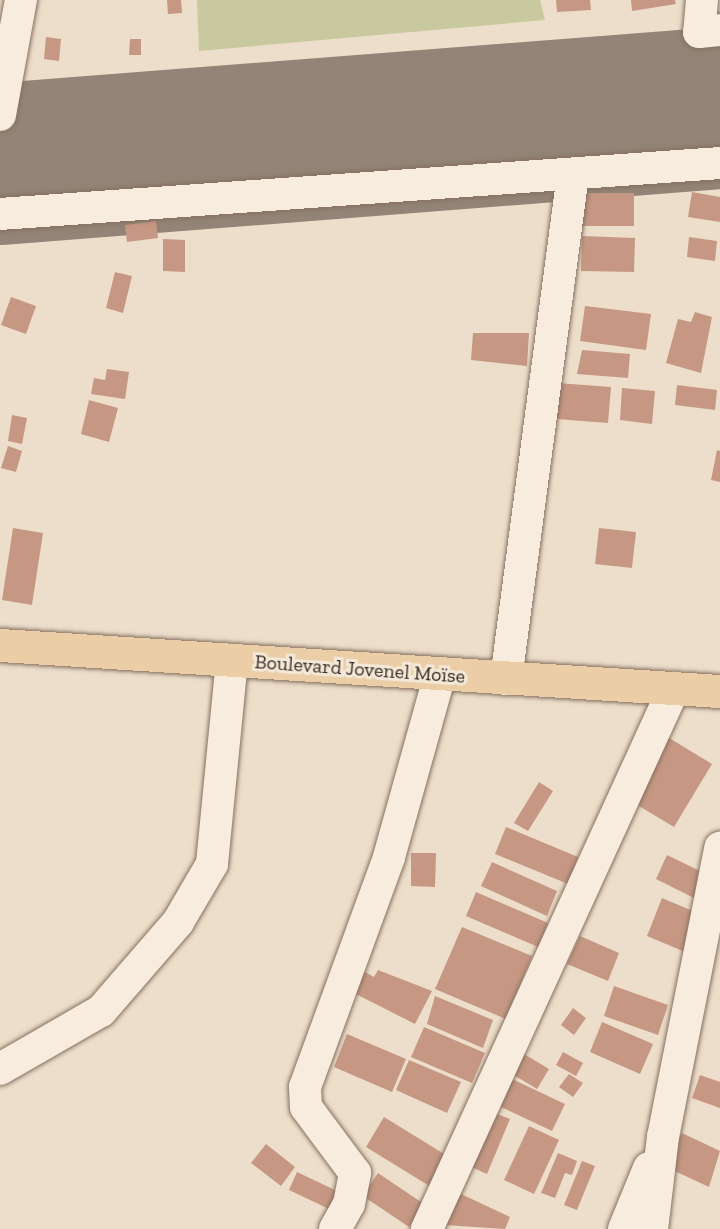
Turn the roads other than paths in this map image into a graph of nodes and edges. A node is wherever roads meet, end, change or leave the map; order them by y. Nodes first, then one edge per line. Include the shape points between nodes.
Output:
1 (21, 0) edge
2 (702, 0) edge
3 (720, 30) edge
4 (0, 115) edge
5 (720, 163) edge
6 (573, 174) junction
7 (0, 214) edge
8 (0, 645) edge
9 (232, 660) junction
10 (440, 674) junction
11 (506, 679) junction
12 (674, 688) junction
13 (720, 691) edge
14 (720, 848) edge
15 (0, 1069) edge
16 (663, 1137) junction
17 (335, 1229) edge
18 (427, 1229) edge
19 (624, 1229) edge
20 (652, 1229) edge

1 - 4 street
2 - 3 street via 699,32
5 - 6 street
6 - 7 street
6 - 11 street
8 - 9 main road, Boulevard Jovenel Moïse
9 - 10 main road, Boulevard Jovenel Moïse
9 - 15 street via 212,864 178,922 101,1011
10 - 11 main road, Boulevard Jovenel Moïse
10 - 17 street via 389,857 305,1087 306,1107 355,1173 349,1204
11 - 12 main road, Boulevard Jovenel Moïse
12 - 13 main road, Boulevard Jovenel Moïse
12 - 18 street
14 - 16 street
16 - 19 street
16 - 20 street

